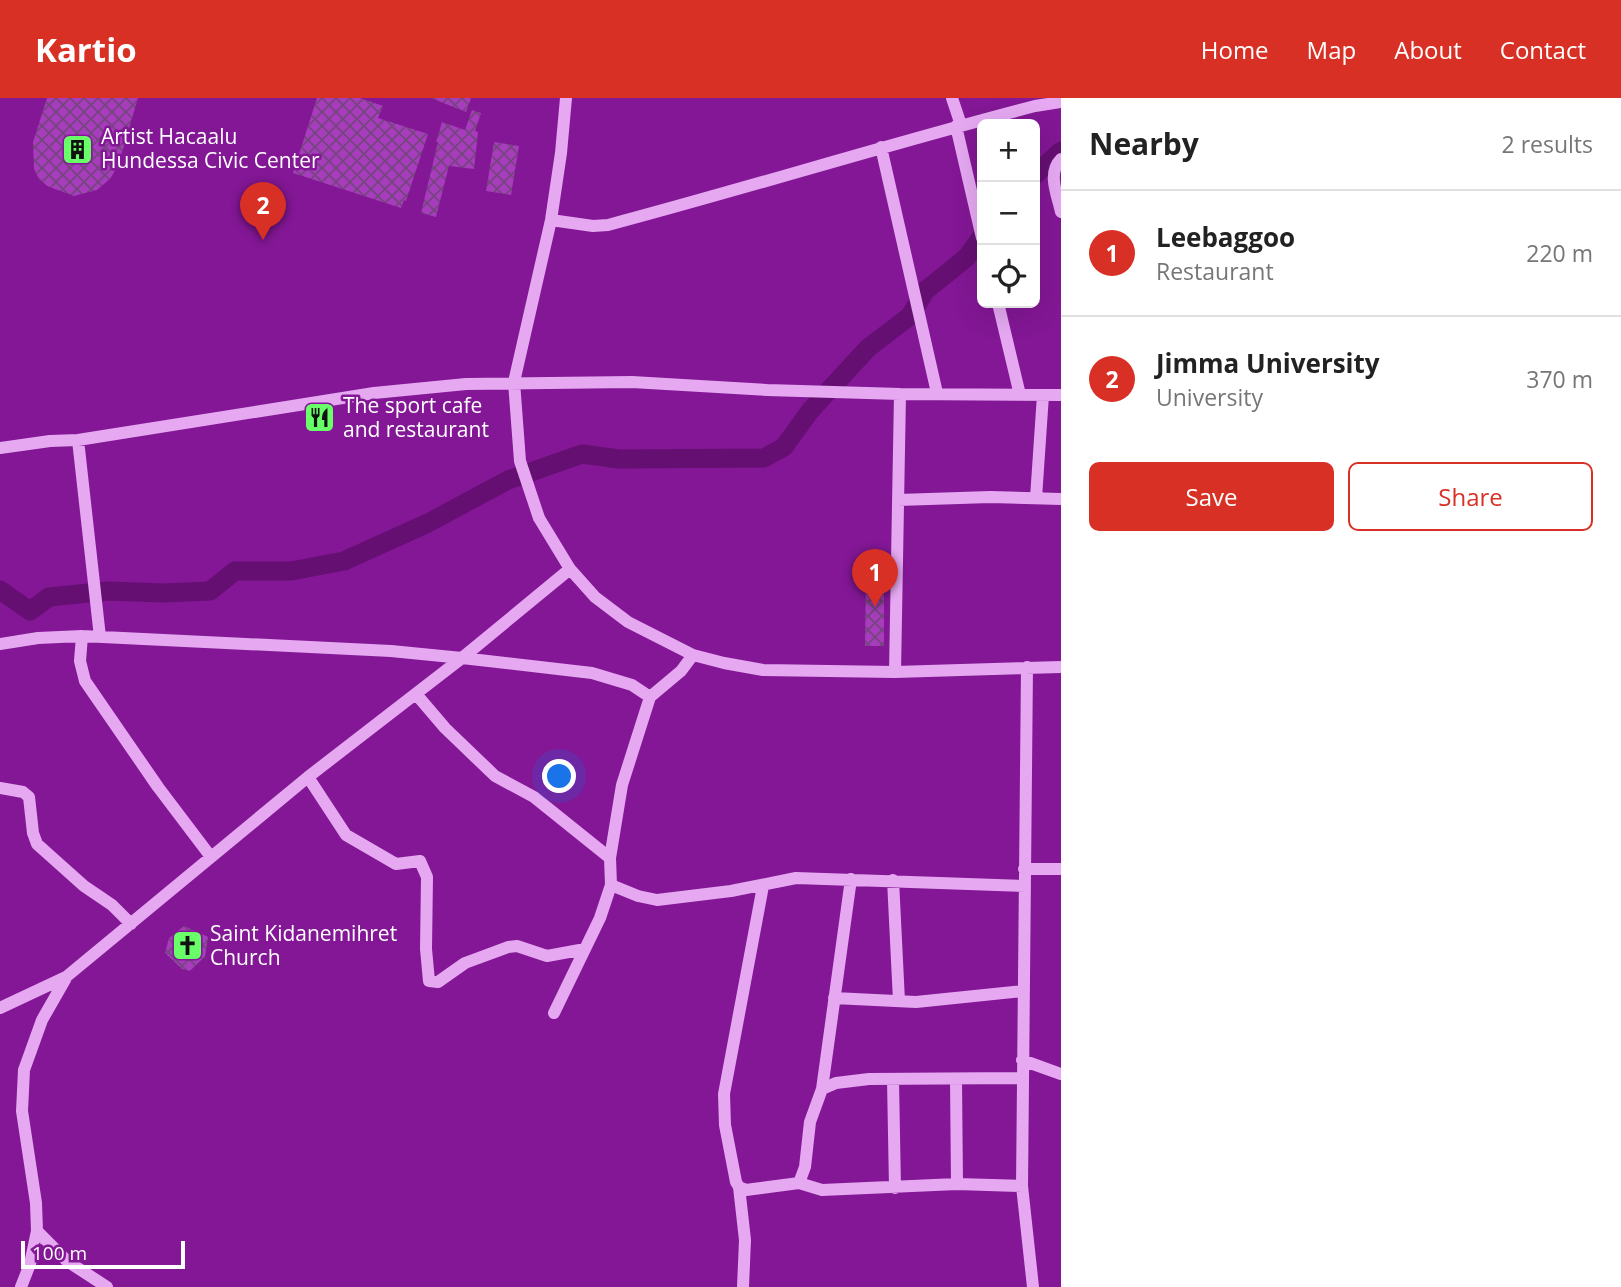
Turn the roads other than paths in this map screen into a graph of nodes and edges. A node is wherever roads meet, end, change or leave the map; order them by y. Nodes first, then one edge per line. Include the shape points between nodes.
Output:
1 (566, 98) edge
2 (952, 98) edge
3 (1035, 102) edge
4 (1061, 102) edge
5 (958, 126) junction
6 (881, 147) junction
7 (1061, 159) edge
8 (1061, 212) edge
9 (977, 215) edge
10 (551, 220) junction
11 (999, 308) edge
12 (514, 382) junction
13 (937, 393) junction
14 (900, 394) junction
15 (1020, 395) junction
16 (1043, 395) junction
17 (1061, 395) edge
18 (78, 440) junction
19 (0, 448) edge
20 (1036, 498) junction
21 (1061, 499) edge
22 (898, 500) junction
23 (570, 569) junction
24 (82, 636) junction
25 (100, 637) junction
26 (0, 644) edge
27 (693, 655) junction
28 (462, 658) junction
29 (1027, 667) junction
30 (1061, 667) edge
31 (895, 672) junction
32 (415, 694) junction
33 (650, 697) junction
34 (308, 776) junction
35 (0, 788) edge
36 (211, 857) junction
37 (610, 858) junction
38 (1024, 869) junction
39 (1061, 869) edge
40 (851, 879) junction
41 (893, 880) junction
42 (611, 886) junction
43 (763, 886) junction
44 (1025, 886) junction
45 (131, 924) junction
46 (585, 949) junction
47 (66, 977) junction
48 (1023, 991) junction
49 (834, 998) junction
50 (899, 1001) junction
51 (0, 1008) edge
52 (554, 1013) dead end
53 (1022, 1060) junction
54 (1061, 1074) edge
55 (1021, 1078) junction
56 (893, 1080) junction
57 (956, 1080) junction
58 (822, 1089) junction
59 (799, 1183) junction
60 (957, 1184) junction
61 (1022, 1186) junction
62 (739, 1187) junction
63 (895, 1188) junction
64 (37, 1231) junction
65 (21, 1287) edge
66 (107, 1287) edge
67 (743, 1287) edge
68 (1034, 1287) edge

1 - 10 street
2 - 5 street
3 - 4 street
3 - 5 street
5 - 6 street
5 - 9 street
6 - 10 street via 608,225
6 - 13 street
7 - 8 street via 1053,178
10 - 12 street
11 - 15 street
12 - 14 street via 632,382
12 - 18 street via 374,393
12 - 23 street via 520,461 537,514
13 - 14 street
13 - 15 street
14 - 22 street
15 - 16 street
16 - 17 street
16 - 20 street
18 - 19 street
18 - 25 street
20 - 21 street
20 - 22 street
22 - 31 street
23 - 27 street via 595,597 628,622
23 - 28 street
24 - 25 street
24 - 26 street
24 - 36 street via 80,661 85,681
25 - 28 street
27 - 31 street via 763,670
27 - 33 street
28 - 32 street
28 - 33 street via 592,673 632,685
29 - 30 street
29 - 31 street
29 - 38 street
32 - 34 street
32 - 37 street via 495,776 534,797
33 - 37 street via 622,785
34 - 36 street
34 - 46 street via 346,835 396,864 412,860 424,866 429,981 439,982 465,963 508,947 547,956
35 - 45 street via 29,797 37,844
36 - 45 street
37 - 42 street
38 - 39 street
38 - 44 street
40 - 41 street
40 - 43 street via 796,878
40 - 49 street
41 - 44 street
41 - 50 street
42 - 43 street via 657,900
42 - 46 street
43 - 62 street via 724,1094 725,1125
44 - 48 street
45 - 47 street
46 - 52 street
47 - 51 street
47 - 64 street via 42,1020 24,1070 22,1111
48 - 50 street
48 - 53 street
49 - 50 street
49 - 58 street
53 - 54 street
53 - 55 street
55 - 57 street
55 - 61 street
56 - 57 street
56 - 58 street via 835,1083
56 - 63 street
57 - 60 street
58 - 59 street via 810,1122
59 - 62 street
59 - 63 street via 822,1190
60 - 61 street
60 - 63 street
61 - 68 street
62 - 67 street via 745,1240
64 - 65 street
64 - 66 street via 67,1261

